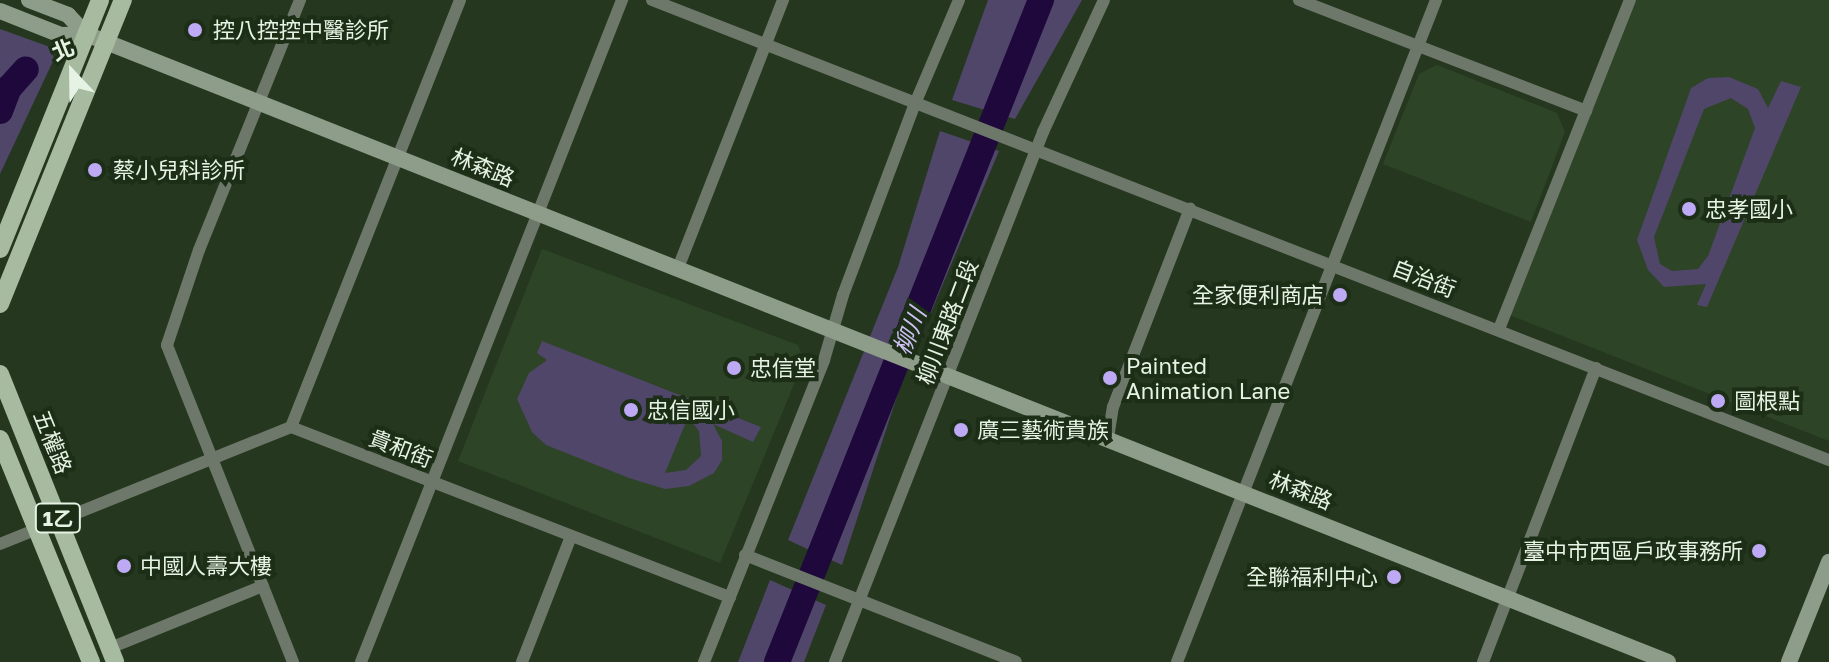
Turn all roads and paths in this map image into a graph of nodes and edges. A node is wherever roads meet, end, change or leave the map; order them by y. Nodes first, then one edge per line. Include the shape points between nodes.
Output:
1 (29, 0) edge
2 (100, 0) edge
3 (123, 0) edge
4 (300, 0) edge
5 (460, 0) edge
6 (622, 0) edge
7 (652, 0) edge
8 (783, 0) edge
9 (959, 0) edge
10 (1104, 0) edge
11 (1299, 0) edge
12 (1436, 0) edge
13 (1630, 0) edge
14 (0, 11) edge
15 (86, 34) junction
16 (106, 42) junction
17 (766, 45) junction
18 (1418, 46) junction
19 (259, 102) junction
20 (914, 106) junction
21 (1586, 111) junction
22 (1038, 148) junction
23 (399, 157) junction
24 (1190, 208) junction
25 (539, 213) junction
26 (0, 249) edge
27 (1333, 264) junction
28 (678, 268) junction
29 (0, 304) edge
30 (1499, 329) junction
31 (833, 330) junction
32 (1596, 368) junction
33 (947, 373) junction
34 (0, 374) edge
35 (291, 427) junction
36 (1108, 438) junction
37 (0, 439) edge
38 (211, 459) junction
39 (1829, 460) edge
40 (433, 481) junction
41 (1244, 491) junction
42 (59, 521) junction
43 (37, 530) junction
44 (571, 536) junction
45 (0, 544) edge
46 (745, 555) junction
47 (1829, 562) edge
48 (263, 586) junction
49 (730, 597) junction
50 (1508, 598) junction
51 (858, 600) junction
52 (113, 655) edge
53 (91, 662) edge
54 (293, 662) edge
55 (361, 662) edge
56 (522, 662) edge
57 (704, 662) edge
58 (835, 662) edge
59 (1016, 662) edge
60 (1177, 662) edge
61 (1483, 662) edge
62 (1668, 662) edge
63 (1789, 662) edge

1 - 15 main road via 68,15
2 - 15 main road
3 - 16 main road
4 - 19 street
5 - 23 street
6 - 25 street
7 - 17 street
8 - 17 street
9 - 20 street
10 - 22 street, 柳川東路二段
11 - 18 street
12 - 18 street
13 - 21 street
14 - 15 main road via 61,35
15 - 16 main road, 林森路
15 - 26 main road
16 - 19 main road, 林森路
16 - 29 main road
17 - 20 street
17 - 28 street
18 - 21 street
18 - 27 street
19 - 23 main road, 林森路
19 - 38 street via 167,336 172,363
20 - 22 street, 自治街
20 - 31 street
21 - 30 street
22 - 24 street, 自治街
22 - 33 street, 柳川東路二段
23 - 25 main road, 林森路
23 - 35 street
24 - 27 street, 自治街
24 - 36 street via 1113,407
25 - 28 main road, 林森路
25 - 40 street
27 - 30 street, 自治街
27 - 41 street
28 - 31 main road, 林森路
30 - 32 street, 自治街
31 - 33 main road, 林森路
31 - 46 street
32 - 39 street, 自治街
32 - 50 street
33 - 36 main road, 林森路
33 - 51 street, 柳川東路二段
34 - 42 main road, 五權路 / 1乙
35 - 38 street
35 - 40 street, 貴和街
36 - 41 main road, 林森路
37 - 43 main road, 1乙
38 - 42 street
38 - 48 street
40 - 44 street, 貴和街
40 - 55 street
41 - 50 main road, 林森路
41 - 60 street
42 - 43 street
42 - 52 main road, 五權路 / 1乙
43 - 45 street
43 - 53 main road, 1乙
44 - 49 street, 貴和街
44 - 56 street
46 - 49 street
46 - 51 street
47 - 63 main road
48 - 52 street
48 - 54 street
49 - 57 street
50 - 61 street
50 - 62 main road, 林森路
51 - 58 street, 柳川東路二段
51 - 59 street

